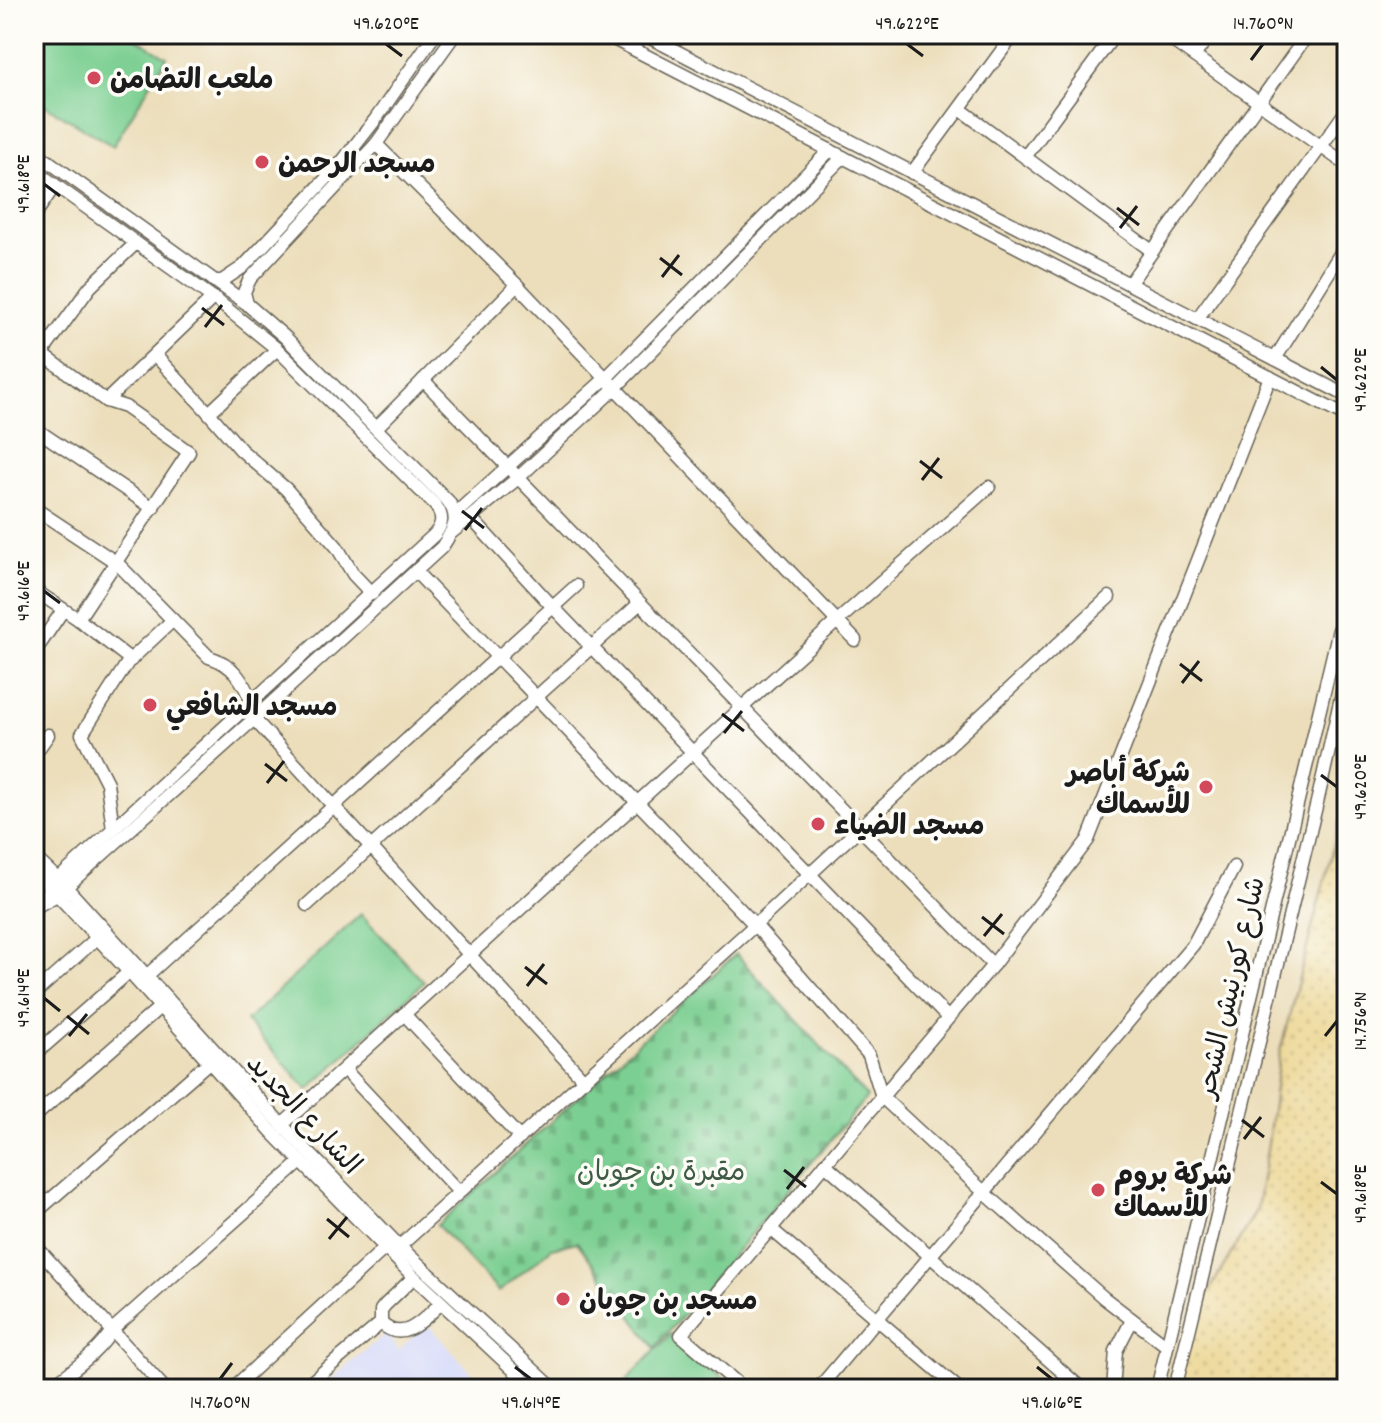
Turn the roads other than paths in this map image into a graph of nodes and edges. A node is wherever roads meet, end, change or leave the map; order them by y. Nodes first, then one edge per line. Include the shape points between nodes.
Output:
1 (435, 34) edge
2 (455, 34) edge
3 (604, 34) edge
4 (1014, 34) edge
5 (1115, 34) edge
6 (1163, 34) edge
7 (1210, 34) edge
8 (1308, 34) edge
9 (649, 35) edge
10 (683, 55) junction
11 (1194, 56) junction
12 (674, 70) junction
13 (1258, 102) junction
14 (960, 109) junction
15 (1347, 110) edge
16 (376, 144) junction
17 (1321, 146) junction
18 (830, 150) junction
19 (34, 151) edge
20 (843, 157) junction
21 (1025, 157) junction
22 (1347, 165) edge
23 (34, 170) edge
24 (912, 173) junction
25 (55, 185) junction
26 (34, 216) edge
27 (136, 243) junction
28 (1347, 243) edge
29 (272, 246) junction
30 (1152, 251) junction
31 (210, 278) junction
32 (1129, 284) junction
33 (517, 285) junction
34 (197, 287) junction
35 (213, 298) junction
36 (247, 304) junction
37 (1197, 319) junction
38 (277, 349) junction
39 (37, 355) edge
40 (155, 355) junction
41 (1275, 359) junction
42 (1270, 377) junction
43 (423, 380) junction
44 (610, 383) junction
45 (1347, 396) edge
46 (106, 401) junction
47 (209, 413) junction
48 (1347, 417) edge
49 (34, 428) edge
50 (376, 428) junction
51 (508, 467) junction
52 (518, 478) junction
53 (989, 487) dead end
54 (34, 508) edge
55 (153, 508) junction
56 (455, 514) junction
57 (471, 518) junction
58 (451, 533) junction
59 (117, 563) junction
60 (415, 571) junction
61 (576, 586) dead end
62 (34, 590) edge
63 (372, 594) junction
64 (1347, 596) edge
65 (1109, 597) dead end
66 (640, 603) junction
67 (553, 607) junction
68 (63, 610) junction
69 (78, 619) junction
70 (173, 620) junction
71 (838, 621) junction
72 (855, 640) dead end
73 (592, 647) junction
74 (34, 653) edge
75 (498, 657) junction
76 (131, 660) junction
77 (1347, 671) edge
78 (537, 697) junction
79 (252, 703) junction
80 (742, 707) junction
81 (254, 719) junction
82 (48, 735) dead end
83 (693, 752) junction
84 (34, 755) edge
85 (1300, 792) junction
86 (1319, 794) junction
87 (636, 802) junction
88 (333, 805) junction
89 (860, 828) junction
90 (113, 829) junction
91 (371, 847) junction
92 (34, 857) edge
93 (1234, 867) dead end
94 (34, 872) edge
95 (810, 874) junction
96 (58, 887) junction
97 (307, 905) dead end
98 (36, 907) edge
99 (755, 925) junction
100 (97, 938) junction
101 (469, 955) junction
102 (993, 965) junction
103 (129, 972) junction
104 (143, 980) junction
105 (34, 994) edge
106 (160, 1007) junction
107 (404, 1014) junction
108 (948, 1018) junction
109 (34, 1055) edge
110 (209, 1062) junction
111 (344, 1069) junction
112 (584, 1080) junction
113 (882, 1097) junction
114 (34, 1117) edge
115 (282, 1125) junction
116 (520, 1138) junction
117 (301, 1162) junction
118 (825, 1164) junction
119 (1209, 1174) junction
120 (1227, 1178) junction
121 (459, 1192) junction
122 (985, 1193) junction
123 (34, 1214) edge
124 (771, 1229) junction
125 (34, 1244) edge
126 (392, 1250) junction
127 (931, 1256) junction
128 (414, 1277) junction
129 (441, 1303) junction
130 (877, 1319) junction
131 (1132, 1320) junction
132 (381, 1323) junction
133 (112, 1330) junction
134 (1167, 1346) junction
135 (821, 1388) edge
136 (49, 1389) edge
137 (165, 1389) edge
138 (232, 1389) edge
139 (300, 1389) edge
140 (534, 1389) edge
141 (554, 1389) edge
142 (744, 1389) edge
143 (959, 1389) edge
144 (1082, 1389) edge
145 (1113, 1389) edge
146 (1157, 1389) edge
147 (1175, 1389) edge

1 - 29 street via 375,120
2 - 16 street
3 - 12 street
4 - 14 street
5 - 21 street
6 - 11 street
7 - 11 street
8 - 13 street
9 - 10 street
10 - 12 street
10 - 24 street
11 - 13 street
12 - 18 street
13 - 17 street
13 - 30 street
14 - 21 street
14 - 24 street
15 - 17 street
16 - 29 street
16 - 33 street
17 - 22 street
17 - 37 street
18 - 20 street
18 - 44 street
19 - 31 street
20 - 42 street
20 - 44 street
21 - 30 street
23 - 25 street
24 - 32 street
25 - 26 street
25 - 27 street
27 - 34 street
27 - 39 street via 90,287
28 - 41 street
29 - 31 street via 222,281
29 - 36 street via 244,292
30 - 32 street
31 - 34 street
31 - 36 street
32 - 37 street
33 - 43 street
33 - 44 street
34 - 35 street
35 - 38 street
35 - 40 street
36 - 50 street
37 - 41 street
38 - 47 street
38 - 63 street via 441,515 434,535
39 - 46 street
40 - 46 street
40 - 47 street
41 - 45 street
42 - 48 street
42 - 102 street via 1088,840
43 - 50 street
43 - 51 street
44 - 51 street
44 - 52 street
44 - 71 street
46 - 55 street via 125,407 189,452
47 - 63 street via 286,489
49 - 55 street
50 - 56 street
51 - 52 street
51 - 56 street
52 - 57 street
52 - 66 street
53 - 71 street
54 - 59 street
55 - 59 street
56 - 58 street
57 - 58 street
57 - 67 street
58 - 60 street
59 - 69 street
59 - 70 street
60 - 75 street
60 - 81 street
61 - 67 street
62 - 68 street
63 - 79 street
64 - 85 street, شارع كورنيش الشحر
65 - 89 street
66 - 73 street
66 - 80 street
67 - 73 street
67 - 75 street
68 - 69 street
68 - 74 street
69 - 76 street
70 - 76 street
70 - 79 street via 209,657 223,661 244,684
71 - 72 street
71 - 80 street
73 - 78 street
73 - 83 street
75 - 78 street
75 - 88 street
76 - 90 street via 82,734 107,783
77 - 86 street, شارع كورنيش الشحر
78 - 87 street
78 - 91 street
79 - 90 street
80 - 83 street
80 - 89 street
81 - 88 street
81 - 96 street
82 - 84 street
83 - 87 street
83 - 95 street
85 - 86 street
85 - 119 street, شارع كورنيش الشحر
86 - 120 street, شارع كورنيش الشحر
87 - 99 street
87 - 101 street
88 - 91 street
88 - 104 street
89 - 95 street
89 - 102 street
90 - 96 street
91 - 97 street
91 - 101 street
92 - 96 street, الشارع الجديد
93 - 122 street via 1193,945
94 - 96 street, الشارع الجديد
95 - 99 street
95 - 108 street
96 - 98 street
96 - 100 street, الشارع الجديد
96 - 104 street, الشارع الجديد
99 - 112 street
99 - 113 street via 869,1055
100 - 103 street, الشارع الجديد
100 - 105 street
101 - 107 street
101 - 112 street
102 - 108 street
103 - 104 street, الشارع الجديد
103 - 109 street
104 - 106 street, الشارع الجديد
104 - 115 street, الشارع الجديد
106 - 110 street, الشارع الجديد
106 - 114 street
107 - 111 street
107 - 116 street
108 - 113 street
110 - 117 street, الشارع الجديد
110 - 123 street
111 - 115 street
111 - 121 street
112 - 116 street
113 - 118 street
113 - 122 street
115 - 126 street, الشارع الجديد
116 - 121 street
117 - 126 street, الشارع الجديد
117 - 133 street
118 - 124 street
118 - 127 street
119 - 120 street
119 - 134 street, شارع كورنيش الشحر
120 - 147 street, شارع كورنيش الشحر
121 - 126 street
122 - 127 street
122 - 131 street
124 - 130 street
124 - 142 street via 681,1335
125 - 133 street
126 - 128 street, الشارع الجديد
126 - 138 street
126 - 141 street, الشارع الجديد
127 - 130 street
127 - 144 street
128 - 129 street, الشارع الجديد
128 - 132 street via 381,1310
129 - 132 street via 406,1332 395,1333
129 - 140 street, الشارع الجديد
130 - 135 street
130 - 143 street
131 - 134 street
131 - 145 street via 1116,1351
132 - 139 street
133 - 136 street
133 - 137 street
134 - 146 street, شارع كورنيش الشحر

